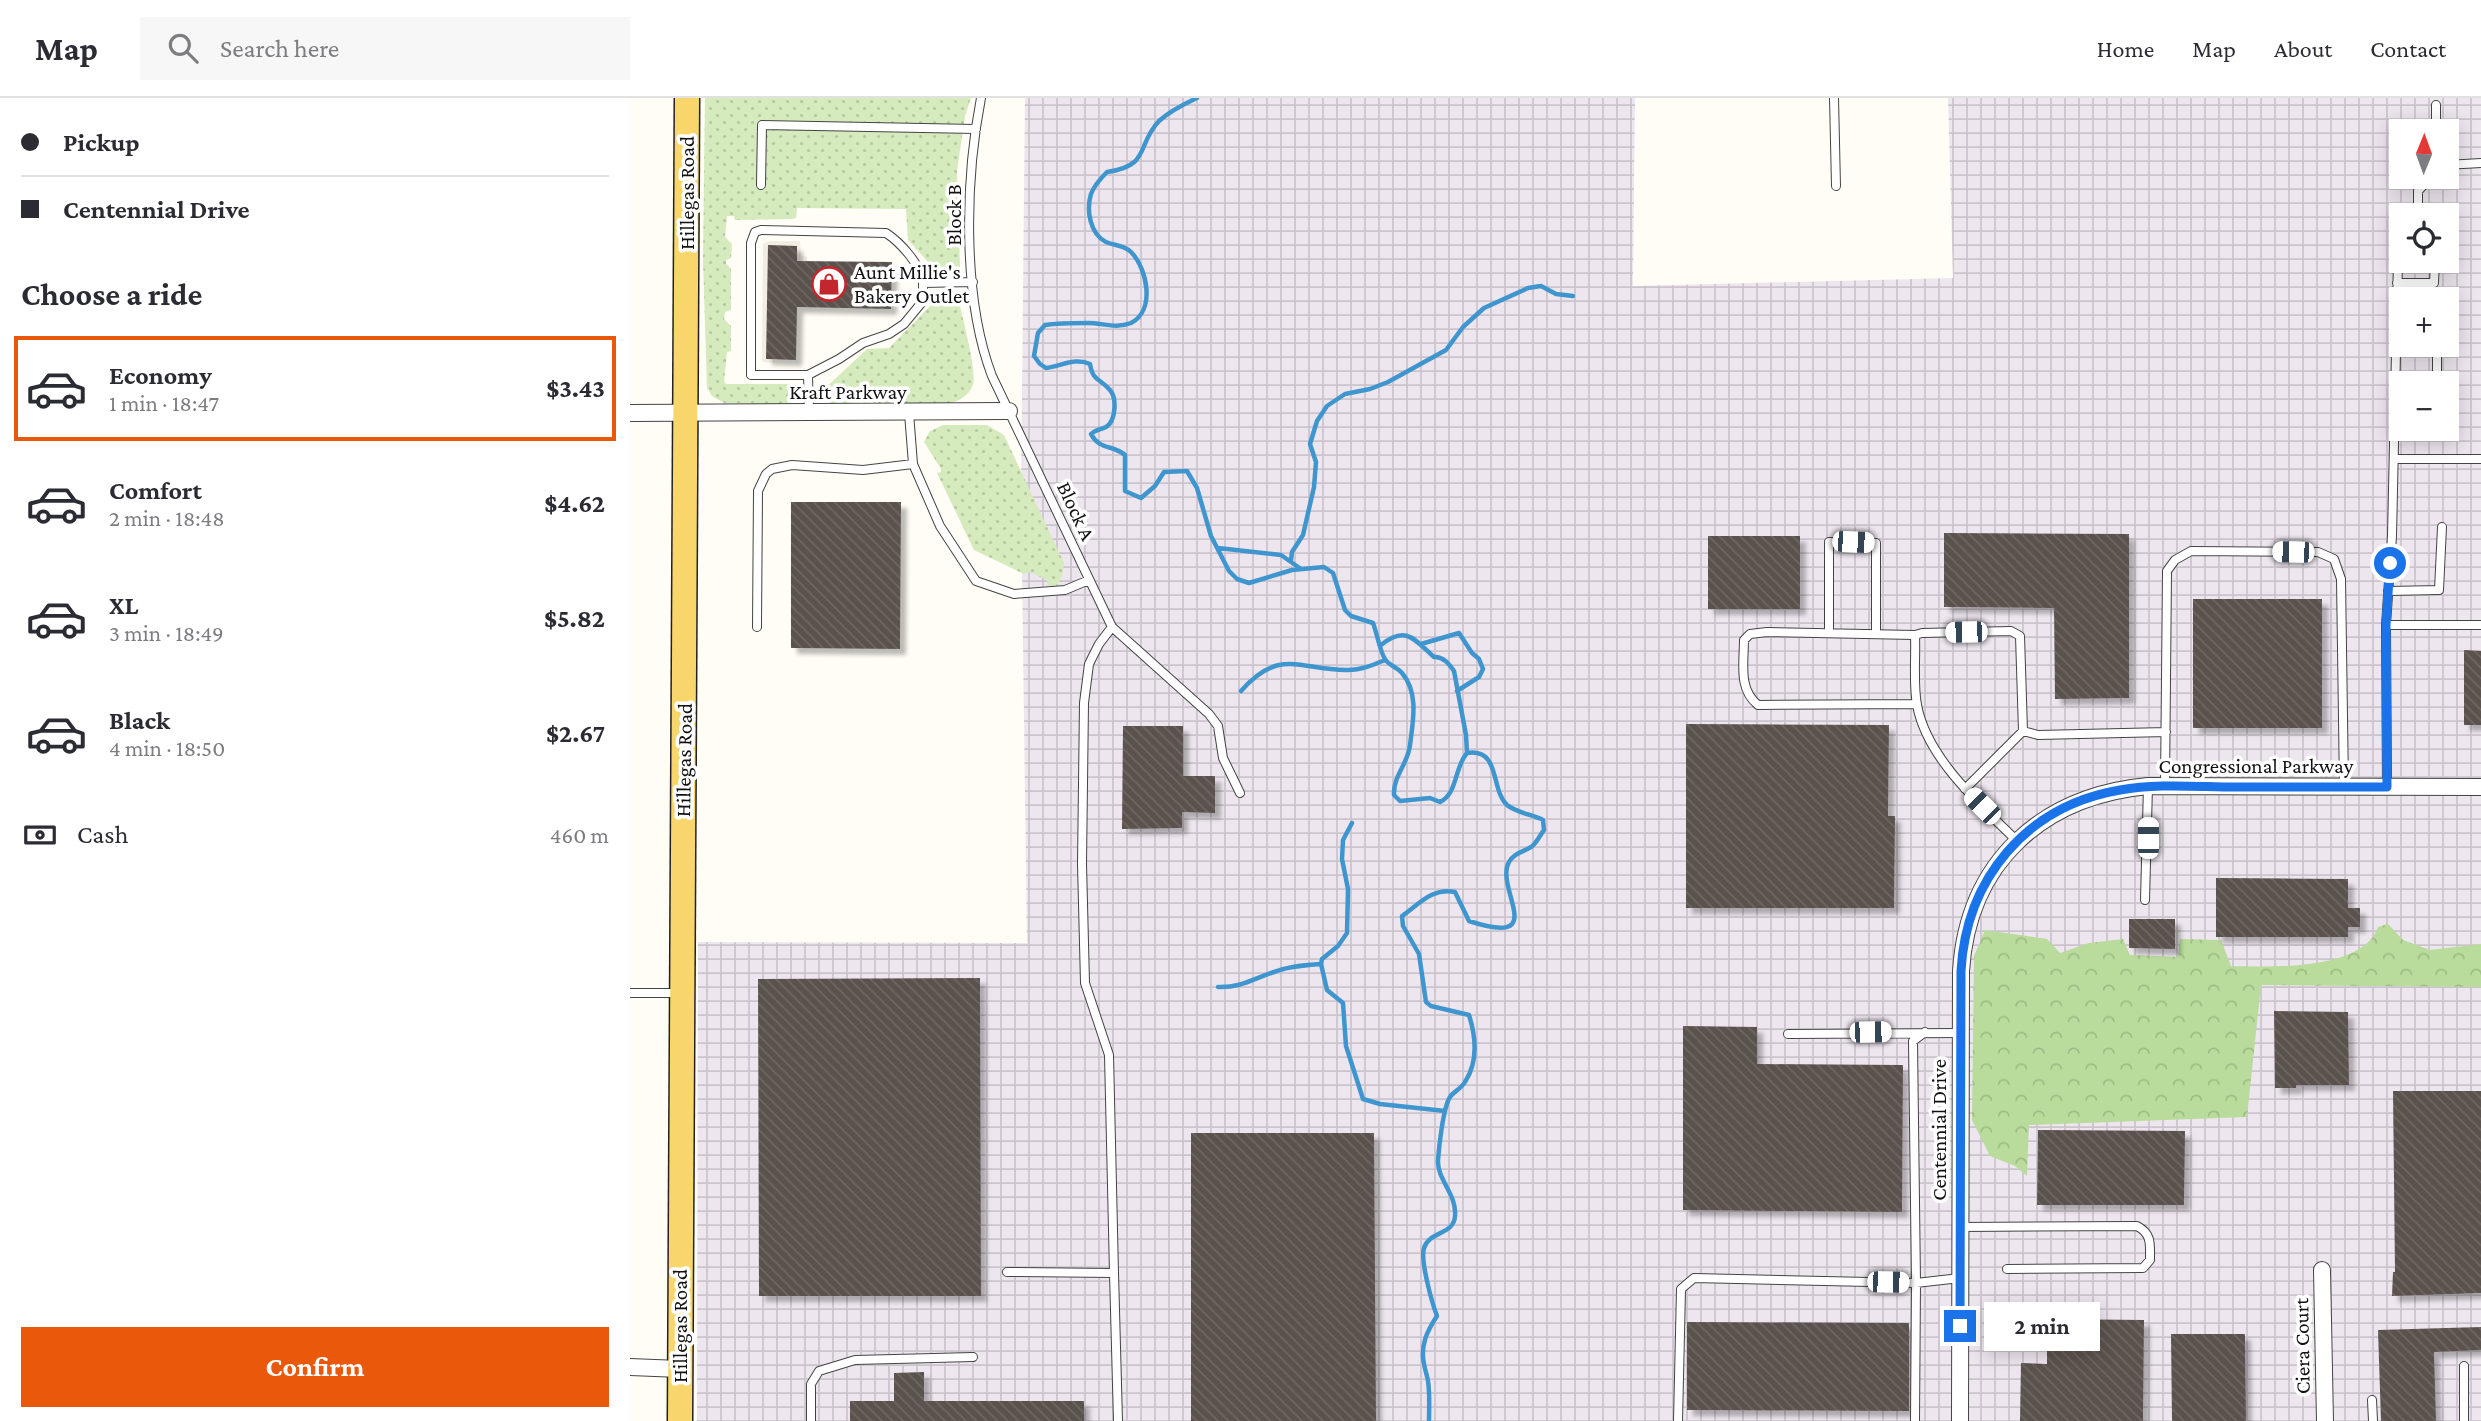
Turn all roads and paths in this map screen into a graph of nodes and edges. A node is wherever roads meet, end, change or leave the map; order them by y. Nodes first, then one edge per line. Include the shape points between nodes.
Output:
1 (687, 98) edge
2 (981, 98) edge
3 (1834, 98) edge
4 (2437, 105) dead end
5 (2436, 119) edge
6 (975, 129) junction
7 (2481, 163) edge
8 (2459, 164) edge
9 (761, 185) dead end
10 (1836, 186) dead end
11 (2397, 273) edge
12 (2434, 273) edge
13 (973, 282) junction
14 (923, 283) junction
15 (2397, 283) junction
16 (2397, 287) edge
17 (2398, 357) edge
18 (808, 375) junction
19 (1009, 411) junction
20 (630, 413) edge
21 (909, 413) junction
22 (687, 414) junction
23 (809, 414) junction
24 (2394, 459) junction
25 (2481, 459) edge
26 (913, 464) junction
27 (2442, 527) dead end
28 (1089, 580) junction
29 (2388, 591) junction
30 (2386, 625) junction
31 (2481, 625) edge
32 (757, 627) dead end
33 (1112, 627) junction
34 (1829, 633) junction
35 (1876, 634) junction
36 (1915, 635) junction
37 (1917, 704) junction
38 (2023, 731) junction
39 (2166, 732) junction
40 (2148, 786) junction
41 (2165, 787) junction
42 (2344, 787) junction
43 (2387, 787) junction
44 (2481, 787) edge
45 (1965, 789) junction
46 (1240, 793) dead end
47 (2012, 846) junction
48 (2145, 900) dead end
49 (630, 993) edge
50 (682, 993) junction
51 (1925, 1032) junction
52 (1961, 1033) junction
53 (1788, 1034) dead end
54 (1960, 1227) junction
55 (2007, 1269) dead end
56 (2322, 1270) dead end
57 (1007, 1272) dead end
58 (1114, 1273) junction
59 (1960, 1279) junction
60 (1916, 1283) junction
61 (973, 1357) dead end
62 (2464, 1366) dead end
63 (630, 1367) edge
64 (680, 1369) junction
65 (2372, 1401) dead end
66 (680, 1421) edge
67 (811, 1421) edge
68 (1118, 1421) edge
69 (1678, 1421) edge
70 (1915, 1421) edge
71 (1960, 1421) edge
72 (2325, 1421) edge
73 (2373, 1421) edge
74 (2464, 1421) edge

1 - 22 main road, Hillegas Road
2 - 6 lane, Block B
3 - 10 lane
4 - 5 lane
6 - 9 lane via 762,125
6 - 13 lane, Block B
7 - 8 lane
11 - 15 lane
12 - 15 lane via 2434,283
13 - 14 lane
13 - 19 lane, Block B via 984,355
14 - 18 lane via 923,301 904,324
14 - 18 lane via 923,273 886,233 755,232 751,243 751,375
15 - 16 lane
17 - 24 lane
18 - 23 lane
19 - 21 street, Kraft Parkway
19 - 28 lane, Block A
20 - 22 street, Kraft Parkway
21 - 23 street, Kraft Parkway
21 - 26 lane
22 - 23 street, Kraft Parkway
22 - 50 main road, Hillegas Road
24 - 25 lane
24 - 29 lane
26 - 28 lane via 940,526 976,581 1014,594 1065,590
26 - 32 lane via 863,470 792,465 766,474 758,491
27 - 29 lane via 2439,590
28 - 33 lane, Block A
29 - 30 lane
30 - 31 lane
30 - 43 lane
33 - 46 lane via 1209,714 1218,726 1223,758
33 - 58 lane via 1089,664 1084,703 1082,864 1084,984 1109,1055
34 - 35 lane
34 - 35 lane via 1829,542 1876,543
34 - 37 lane via 1750,634 1744,640 1745,689 1750,698 1758,705
35 - 36 lane
36 - 37 lane
36 - 38 lane via 2011,631 2020,636
37 - 45 lane via 1924,729
38 - 39 lane via 2038,736
38 - 45 lane
39 - 41 lane
39 - 42 lane via 2167,571 2175,560 2191,551 2318,552 2334,559 2341,579
40 - 41 street, Congressional Parkway
40 - 47 street, Congressional Parkway via 2082,800 2047,817
40 - 48 lane
41 - 42 street, Congressional Parkway
42 - 43 street, Congressional Parkway
43 - 44 street, Congressional Parkway
45 - 47 lane
47 - 52 street, Centennial Drive via 1984,884 1969,918 1962,954
49 - 50 lane
50 - 64 main road, Hillegas Road
51 - 52 lane
51 - 53 lane
51 - 60 lane via 1913,1041
52 - 54 street, Centennial Drive
54 - 55 lane via 2137,1226 2150,1238 2151,1260 2143,1268
54 - 59 street, Centennial Drive
56 - 72 street, Ciera Court
57 - 58 lane
58 - 68 lane
59 - 60 lane
59 - 71 street, Centennial Drive
60 - 69 lane via 1694,1278 1681,1289
60 - 70 lane
61 - 67 lane via 855,1360 819,1371 811,1384
62 - 74 lane
63 - 64 street
64 - 66 main road, Hillegas Road
65 - 73 lane

